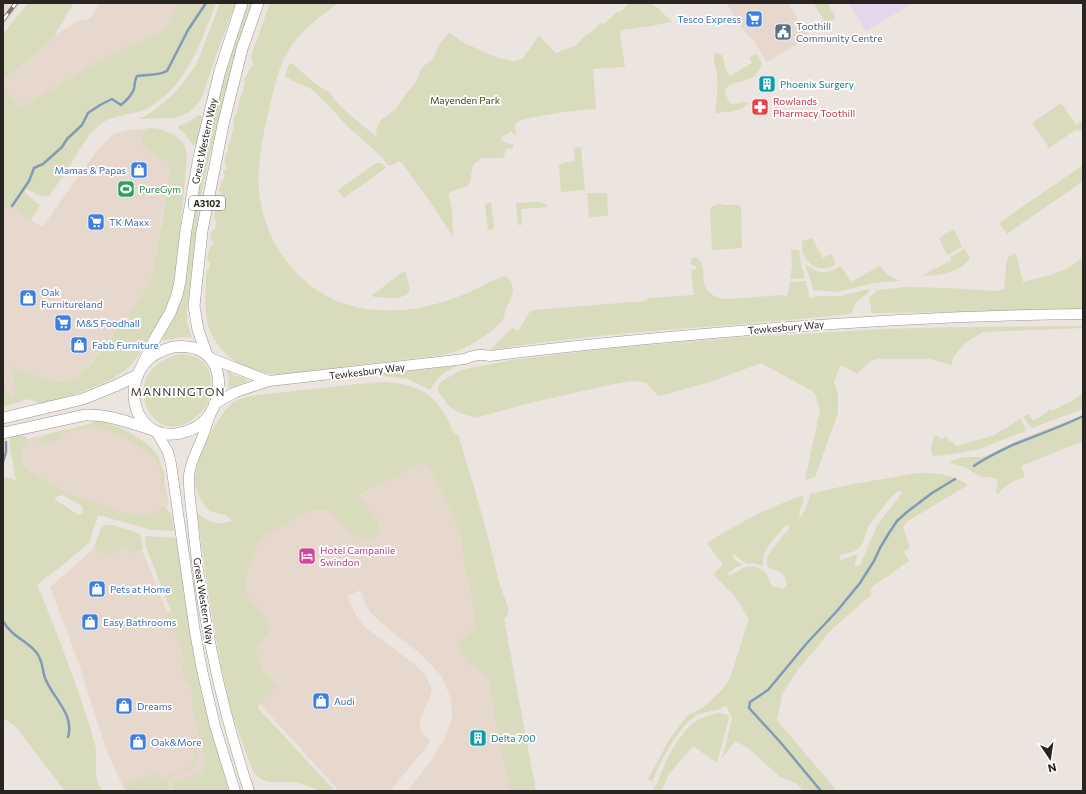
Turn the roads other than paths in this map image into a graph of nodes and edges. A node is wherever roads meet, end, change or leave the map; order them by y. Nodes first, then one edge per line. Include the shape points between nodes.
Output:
1 (242, 3) edge
2 (258, 3) edge
3 (1083, 314) edge
4 (208, 356) junction
5 (139, 371) junction
6 (269, 381) junction
7 (213, 408) junction
8 (3, 418) edge
9 (155, 431) junction
10 (3, 433) edge
11 (235, 791) edge
12 (249, 791) edge

1 - 5 main road, Great Western Way / A3102 via 215,89 199,157 177,295
2 - 4 main road, Great Western Way / A3102 via 242,49 223,125 202,232 194,306 198,330
3 - 6 main road, Tewkesbury Way via 841,323 611,342 490,356 484,360 465,359
4 - 5 main road via 185,346 173,347 147,361
4 - 6 main road, Tewkesbury Way
4 - 7 main road via 218,379
5 - 8 main road via 115,386 83,399
5 - 9 main road via 134,390 136,409 142,420
6 - 7 main road, Tewkesbury Way via 236,392
7 - 9 main road via 202,422 186,432 165,434
7 - 12 main road, Great Western Way via 192,461 189,489 199,576 210,639 225,709
9 - 10 main road via 113,417 90,414
9 - 11 main road, Great Western Way via 168,452 173,470 199,653 215,726

